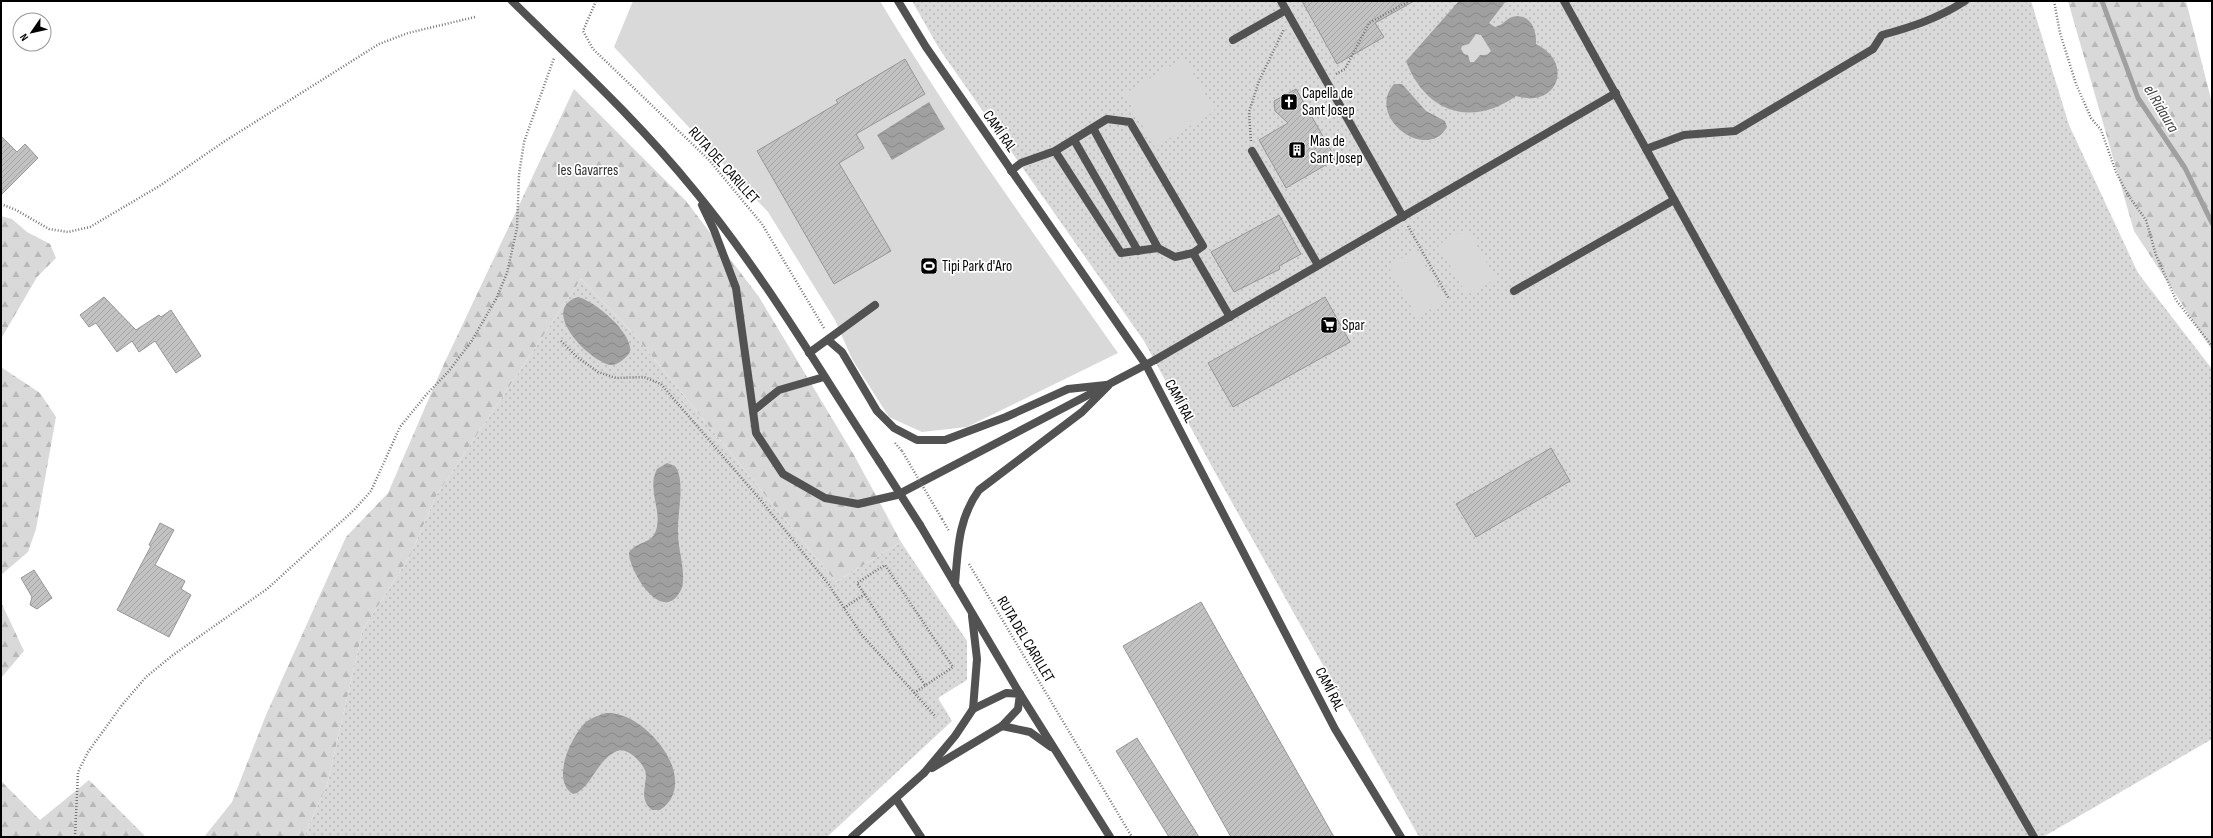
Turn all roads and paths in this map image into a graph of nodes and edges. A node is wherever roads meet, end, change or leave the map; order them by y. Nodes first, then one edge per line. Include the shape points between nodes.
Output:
1 (512, 1) edge
2 (596, 1) edge
3 (898, 1) edge
4 (1281, 1) edge
5 (1409, 1) edge
6 (1564, 1) edge
7 (1965, 1) edge
8 (2054, 1) edge
9 (1286, 10) junction
10 (475, 17) dead end
11 (1291, 18) junction
12 (1233, 40) dead end
13 (558, 46) junction
14 (1345, 69) dead end
15 (1616, 92) junction
16 (1093, 128) junction
17 (1074, 140) junction
18 (1646, 149) junction
19 (1055, 151) junction
20 (1252, 151) joint
21 (1011, 171) junction
22 (694, 189) junction
23 (1674, 200) junction
24 (1, 204) edge
25 (1403, 216) junction
26 (1158, 248) junction
27 (1138, 251) junction
28 (1193, 253) junction
29 (1318, 265) junction
30 (1514, 292) dead end
31 (1449, 299) dead end
32 (875, 305) dead end
33 (1230, 317) junction
34 (828, 340) junction
35 (561, 341) dead end
36 (2212, 346) edge
37 (809, 354) junction
38 (1146, 366) junction
39 (824, 377) junction
40 (1109, 385) junction
41 (753, 411) junction
42 (902, 451) dead end
43 (959, 546) junction
44 (955, 584) junction
45 (865, 594) junction
46 (843, 608) junction
47 (972, 614) junction
48 (925, 685) junction
49 (914, 693) junction
50 (1020, 694) junction
51 (972, 709) junction
52 (936, 717) dead end
53 (1002, 726) junction
54 (1054, 750) junction
55 (924, 772) junction
56 (896, 799) junction
57 (74, 837) edge
58 (852, 837) edge
59 (920, 837) edge
60 (1110, 837) edge
61 (1132, 837) edge
62 (1401, 837) edge
63 (2034, 837) edge

1 - 13 street
2 - 34 path, RUTA DEL CARILLET via 583,31 593,49 709,160 762,224 809,302
3 - 21 street, CAMÍ RAL via 926,47
4 - 9 street
5 - 14 path via 1369,24
6 - 15 street
7 - 18 street via 1917,26 1882,35 1873,49 1735,131 1684,135
8 - 36 path via 2060,33 2076,84 2091,118 2101,130 2116,172 2128,195 2146,220 2156,254 2176,300
9 - 11 street
9 - 12 street
10 - 24 path via 408,33 379,44 225,141 161,185 90,227 68,232 49,229
11 - 20 path via 1280,33 1250,112
11 - 25 street
13 - 22 street via 664,154
13 - 57 path via 524,142 519,175 517,228 506,273 496,299 471,342 400,427 371,492 354,510 267,589 146,677 122,705 88,752 78,772
15 - 18 street
15 - 25 street
16 - 17 street
16 - 26 street
16 - 28 street via 1107,119 1130,122 1203,246
17 - 19 street
17 - 27 street
18 - 23 street
19 - 21 street via 1021,163
19 - 27 street via 1121,253
20 - 29 street
21 - 38 street, CAMÍ RAL
22 - 37 street via 724,228
22 - 41 street via 714,230 736,288
23 - 30 street
23 - 63 street
25 - 29 street
25 - 31 path
26 - 27 street
26 - 28 street via 1175,257
28 - 33 street
29 - 33 street
32 - 34 street
33 - 38 street
34 - 37 street
34 - 40 street via 842,352 877,411 894,428 917,440 945,440 1068,389
35 - 46 path via 598,372 616,378 644,377 661,384 763,503 829,585
37 - 39 street
38 - 40 street
38 - 62 street, CAMÍ RAL via 1335,729
39 - 41 street via 779,390
39 - 44 street, bridge
40 - 41 street via 897,495 858,504 825,498 783,474 756,433
40 - 43 street via 1082,412 979,490 964,516
42 - 43 path, RUTA DEL CARILLET, bridge
43 - 44 street
43 - 61 path, RUTA DEL CARILLET
44 - 47 street
45 - 46 path
45 - 48 path
45 - 48 path via 857,583 885,565 953,667
46 - 49 path via 866,640
47 - 50 street
47 - 51 street via 977,659
48 - 49 path
49 - 52 path
50 - 51 street via 1006,693
50 - 53 street via 1018,709
50 - 54 street
51 - 55 street via 955,736
53 - 54 street via 1030,732
53 - 55 street
54 - 60 street
55 - 56 street
56 - 58 street
56 - 59 street

